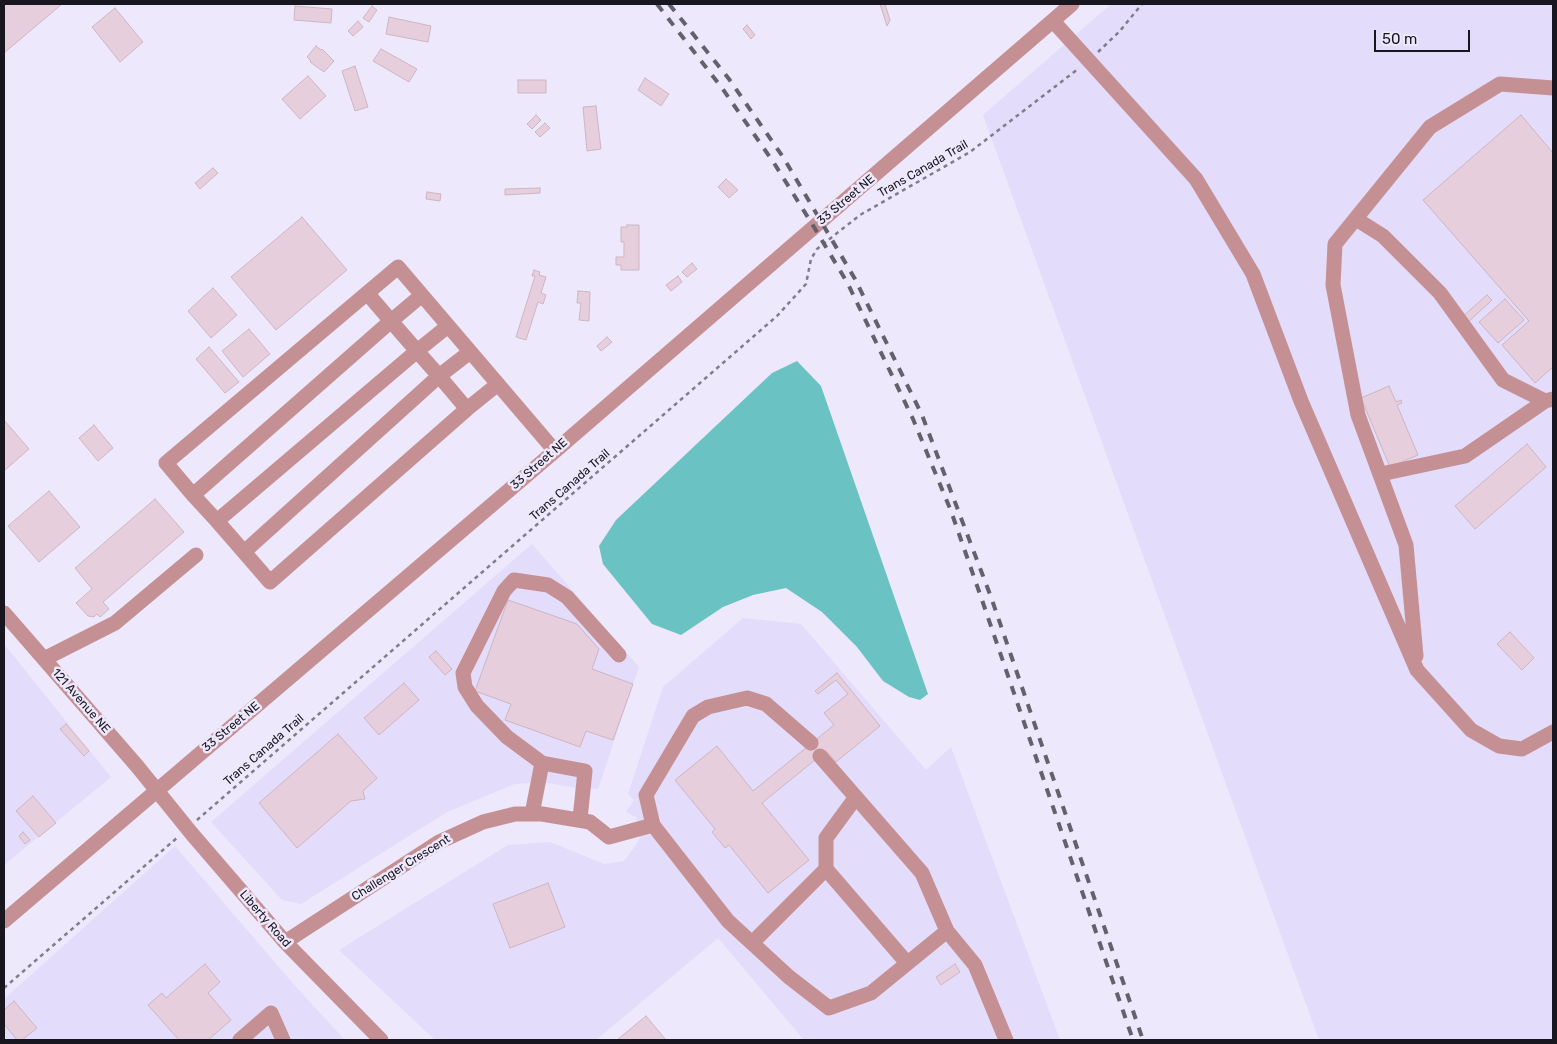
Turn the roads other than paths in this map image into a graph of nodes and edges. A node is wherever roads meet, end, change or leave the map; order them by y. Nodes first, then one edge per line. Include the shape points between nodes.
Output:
1 (1072, 4) edge
2 (1052, 21) junction
3 (1553, 88) edge
4 (1356, 219) junction
5 (367, 293) junction
6 (422, 295) junction
7 (391, 321) junction
8 (448, 326) junction
9 (417, 351) junction
10 (470, 352) junction
11 (439, 376) junction
12 (498, 384) junction
13 (1549, 400) edge
14 (467, 409) junction
15 (555, 451) junction
16 (1381, 474) junction
17 (193, 495) junction
18 (217, 521) junction
19 (244, 552) junction
20 (196, 555) dead end
21 (4, 613) edge
22 (619, 655) dead end
23 (44, 659) junction
24 (1417, 670) junction
25 (1553, 732) edge
26 (542, 763) junction
27 (157, 790) junction
28 (856, 797) junction
29 (532, 814) junction
30 (580, 819) junction
31 (654, 825) junction
32 (826, 869) junction
33 (4, 921) edge
34 (947, 931) junction
35 (285, 942) junction
36 (752, 943) junction
37 (907, 964) junction
38 (1000, 1038) edge
39 (240, 1040) edge
40 (283, 1040) edge
41 (381, 1040) edge

1 - 2 street, 33 Street NE
2 - 15 street, 33 Street NE
2 - 24 street via 1196,179 1253,274 1301,402
3 - 4 street via 1500,84 1430,127
4 - 13 street via 1384,236 1440,293 1504,380
4 - 16 street via 1335,244 1333,285 1358,415
5 - 6 street via 398,266
5 - 7 street
5 - 17 street via 166,463
6 - 7 street
6 - 8 street
7 - 9 street
7 - 17 street
8 - 9 street
8 - 10 street
9 - 11 street
9 - 18 street
10 - 11 street
10 - 12 street
11 - 14 street
11 - 19 street
12 - 14 street
12 - 15 street
13 - 16 street via 1465,456
14 - 19 street via 270,582
15 - 27 street, 33 Street NE
16 - 24 street via 1406,545
17 - 18 street
18 - 19 street
20 - 23 street via 115,623
21 - 23 street, 121 Avenue NE
22 - 26 street via 567,597 548,585 514,580 504,591 463,673 465,687 477,706 507,737
23 - 27 street, 121 Avenue NE
24 - 25 street via 1471,730 1499,746 1522,749
26 - 29 street
26 - 30 street via 585,771
27 - 33 street, 33 Street NE
27 - 35 street, Liberty Road
28 - 31 street via 816,749 766,704 747,698 708,708 693,716 646,795
28 - 32 street via 826,838
28 - 34 street via 922,874
29 - 30 street, Challenger Crescent
29 - 35 street, Challenger Crescent via 515,814 483,822 439,842
30 - 31 street, Challenger Crescent via 590,822 610,837
31 - 36 street via 728,921
32 - 36 street
32 - 37 street
34 - 37 street
34 - 38 street via 975,965
35 - 41 street, Liberty Road
36 - 37 street via 829,1008 871,993
39 - 40 street via 271,1013

